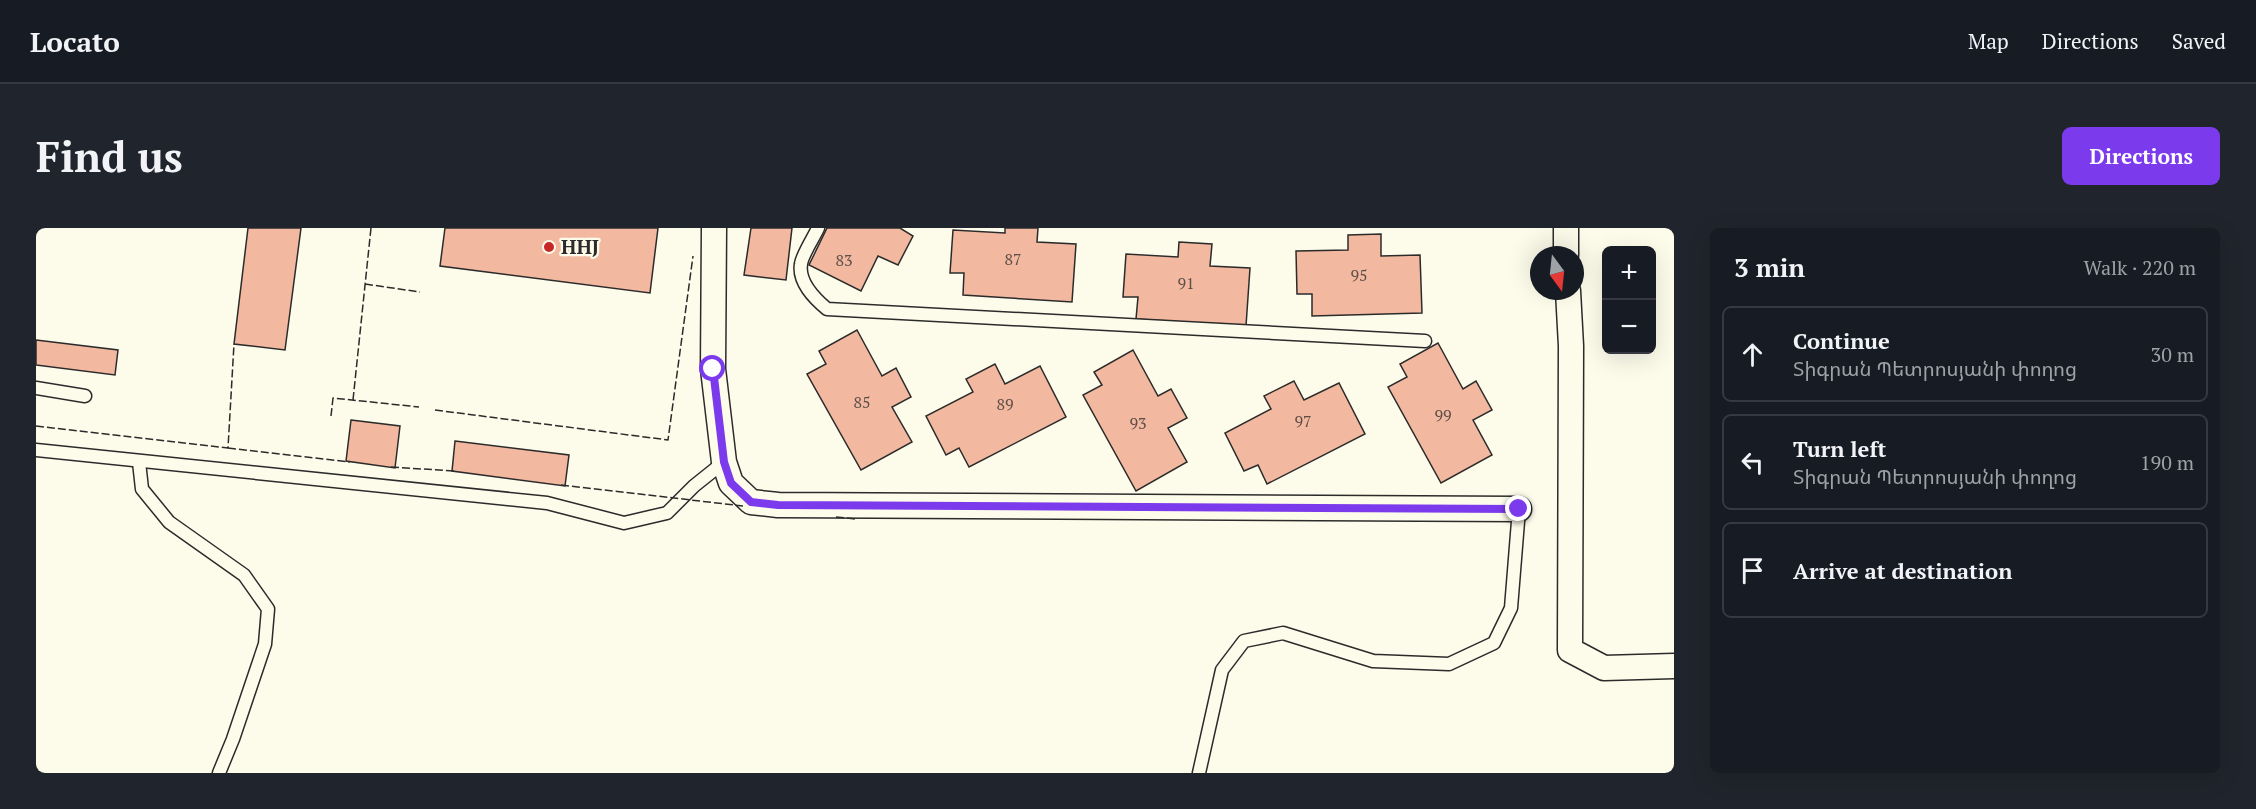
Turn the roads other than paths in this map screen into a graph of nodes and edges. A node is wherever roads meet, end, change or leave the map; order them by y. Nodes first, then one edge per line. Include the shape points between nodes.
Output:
1 (714, 228) edge
2 (818, 228) edge
3 (1566, 228) edge
4 (1566, 246) edge
5 (1568, 300) edge
6 (1425, 341) dead end
7 (36, 388) edge
8 (84, 396) dead end
9 (36, 450) edge
10 (139, 462) junction
11 (724, 462) junction
12 (1519, 509) joint
13 (1674, 666) edge
14 (219, 773) edge
15 (1199, 773) edge

1 - 11 street via 713,369
2 - 6 lane via 801,264 812,296 827,309
3 - 4 street
5 - 13 street via 1570,650 1604,668
7 - 8 lane
9 - 10 lane
10 - 11 lane via 547,503 624,523 667,513
10 - 14 lane via 142,489 169,522 244,575 268,609 265,644
11 - 12 street via 731,483 751,502 778,505
12 - 15 lane via 1511,608 1494,643 1449,664 1373,662 1283,633 1244,641 1222,670

